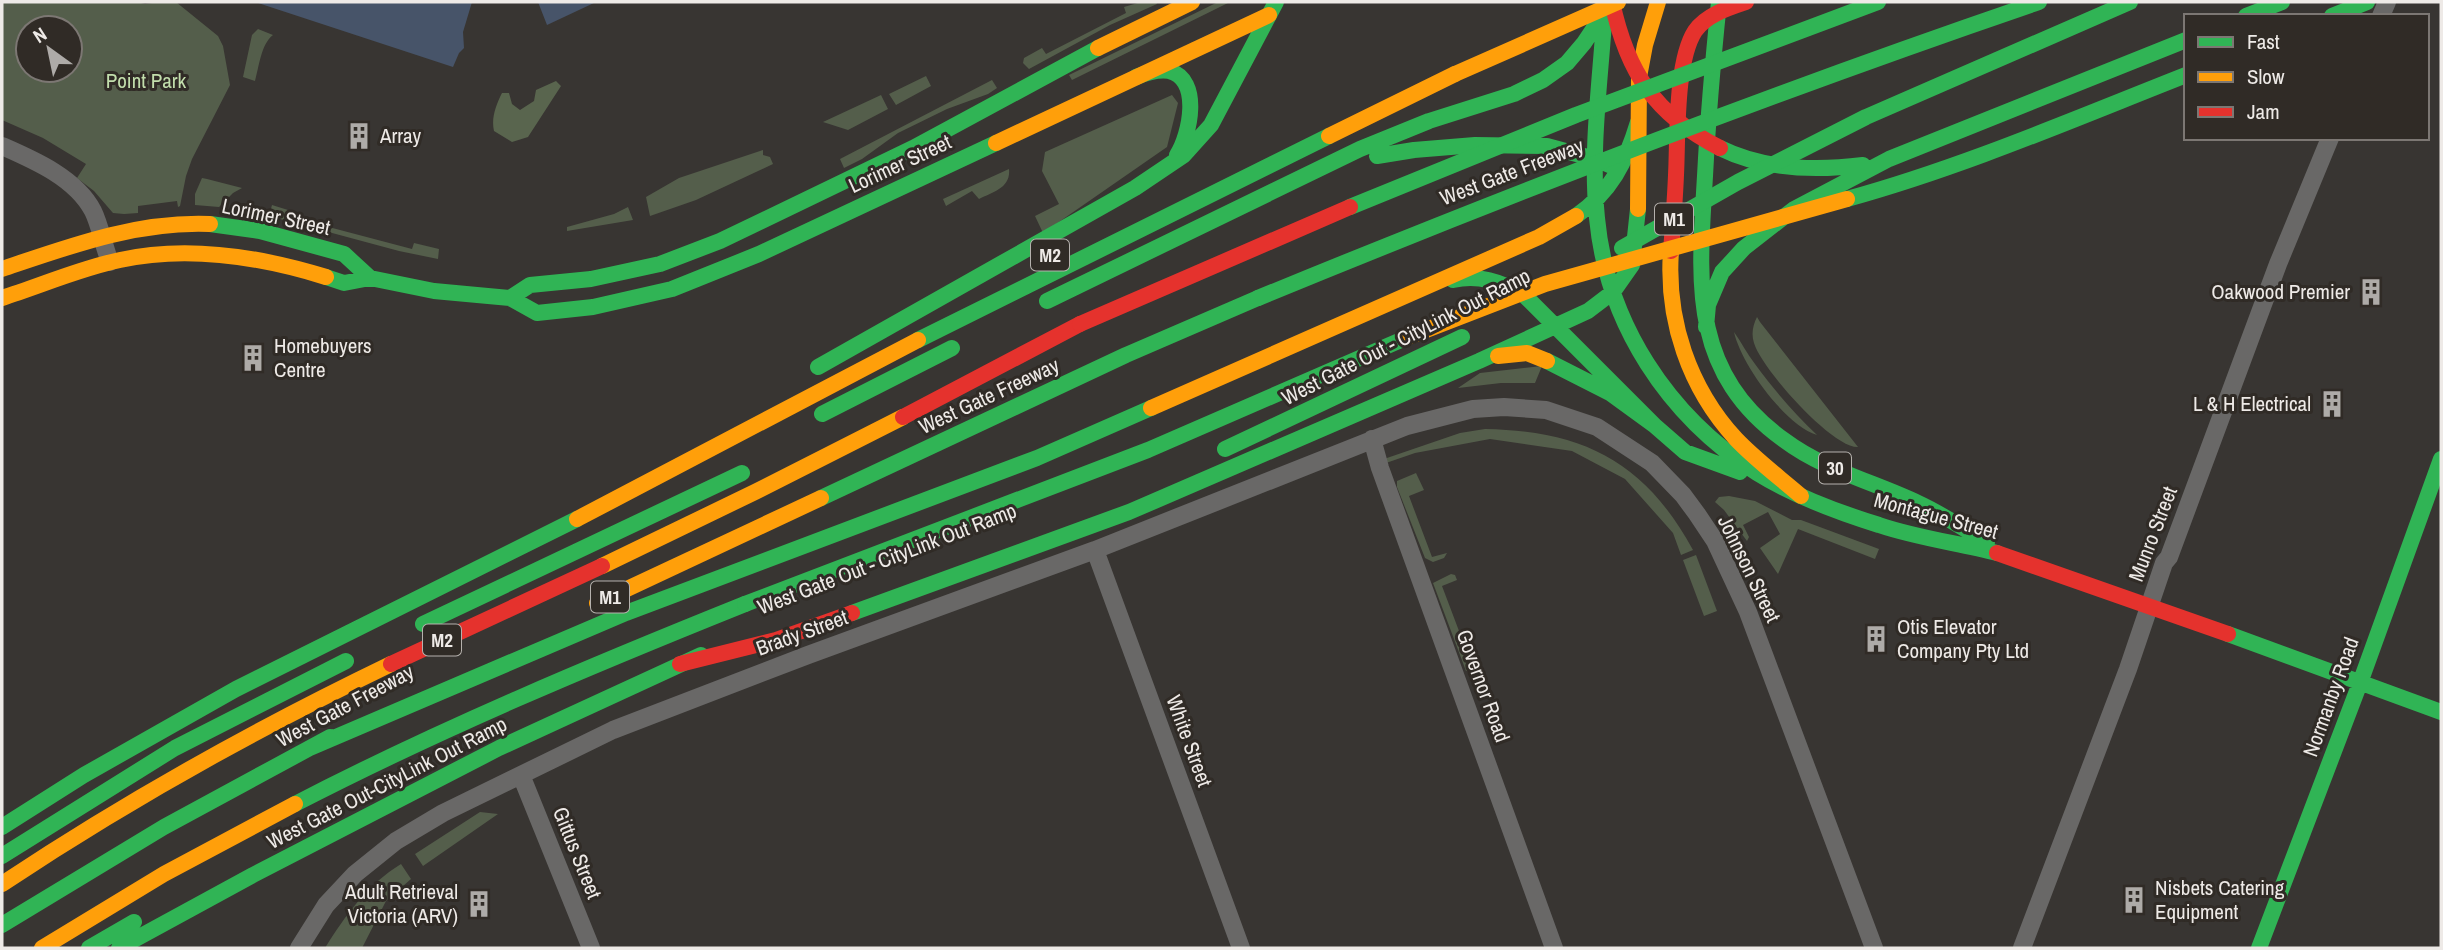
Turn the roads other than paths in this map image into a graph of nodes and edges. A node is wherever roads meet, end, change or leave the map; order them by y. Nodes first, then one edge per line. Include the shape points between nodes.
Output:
1 (1192, 2) edge
2 (1605, 2) edge
3 (1612, 2) edge
4 (1618, 2) edge
5 (1658, 2) edge
6 (1746, 2) edge
7 (1878, 2) edge
8 (2039, 2) edge
9 (2130, 2) edge
10 (2282, 2) edge
11 (2367, 2) edge
12 (1278, 7) edge
13 (1719, 7) edge
14 (2251, 14) edge
15 (2337, 14) edge
16 (2184, 41) edge
17 (2184, 76) edge
18 (1136, 77) junction
19 (1639, 77) junction
20 (1638, 122) junction
21 (1679, 123) junction
22 (2329, 140) edge
23 (1706, 141) junction
24 (1309, 145) junction
25 (2, 146) edge
26 (1595, 159) junction
27 (1889, 159) junction
28 (1167, 168) junction
29 (1621, 171) junction
30 (1310, 173) junction
31 (1638, 181) junction
32 (1597, 202) junction
33 (1674, 211) junction
34 (1107, 228) dead end
35 (100, 236) junction
36 (1038, 261) dead end
37 (110, 262) junction
38 (1700, 268) junction
39 (2, 269) edge
40 (370, 278) junction
41 (1424, 288) junction
42 (1613, 292) junction
43 (2, 298) edge
44 (510, 298) junction
45 (1037, 306) dead end
46 (1080, 324) junction
47 (1557, 327) junction
48 (1706, 327) junction
49 (962, 343) dead end
50 (1479, 361) junction
51 (902, 399) dead end
52 (813, 419) dead end
53 (1654, 425) junction
54 (1372, 439) junction
55 (1219, 452) dead end
56 (2441, 459) edge
57 (719, 462) dead end
58 (751, 469) dead end
59 (1778, 485) junction
60 (1801, 496) junction
61 (554, 531) junction
62 (1095, 550) junction
63 (2012, 557) junction
64 (454, 562) dead end
65 (422, 579) dead end
66 (2150, 606) junction
67 (576, 613) dead end
68 (765, 627) dead end
69 (407, 632) dead end
70 (359, 654) dead end
71 (490, 654) dead end
72 (680, 664) junction
73 (2360, 683) junction
74 (537, 691) junction
75 (2441, 712) edge
76 (310, 748) junction
77 (521, 775) junction
78 (380, 780) dead end
79 (2, 827) edge
80 (2, 856) edge
81 (2, 884) edge
82 (148, 914) dead end
83 (2, 925) edge
84 (42, 948) edge
85 (89, 948) edge
86 (119, 948) edge
87 (299, 948) edge
88 (591, 948) edge
89 (1241, 948) edge
90 (1554, 948) edge
91 (1874, 948) edge
92 (2022, 948) edge
93 (2259, 948) edge

1 - 44 main road, Lorimer Street via 914,148 720,241 660,264 591,279 530,285
2 - 26 main road, Montague Street / 30
2 - 30 main road via 1584,43 1543,80 1399,133
3 - 19 main road via 1624,48
4 - 24 main road, bridge
5 - 19 main road
6 - 13 main road
7 - 46 main road, West Gate Freeway, bridge via 1457,161
8 - 67 main road, West Gate Freeway / M1, bridge via 1819,77 1490,202 1138,350
9 - 55 main road, West Gate Out - CityLink Out Ramp / M1, bridge via 1855,122 1457,339
10 - 14 main road
11 - 15 main road
12 - 18 main road, Lorimer Street
12 - 28 main road, M2 via 1211,125
13 - 21 main road via 1689,43
13 - 23 main road, Montague Street / 30
16 - 27 main road
17 - 74 main road, bridge via 1905,183 1545,284 1410,336 1148,450 745,604
18 - 28 main road, M2 via 1167,71 1179,77 1188,92 1190,121 1185,146
18 - 44 main road, Lorimer Street via 778,246 673,289 593,307 537,313
19 - 20 main road
19 - 21 main road
20 - 29 main road
20 - 31 main road
21 - 23 main road
21 - 33 main road
22 - 66 street, Munro Street
23 - 27 main road via 1744,158 1786,167 1852,167
23 - 38 main road, Montague Street / 30
24 - 34 main road
24 - 61 main road via 868,365
25 - 35 street via 72,185 93,210
26 - 29 main road
26 - 30 main road via 1547,146 1475,145 1413,150
26 - 32 main road, Montague Street / 30
27 - 48 main road via 1794,209 1744,248 1722,272 1712,292
28 - 36 main road, M2 via 809,372
29 - 31 main road
29 - 32 main road
30 - 45 main road
31 - 33 main road
31 - 42 main road via 1632,265
32 - 41 main road via 1539,237
32 - 42 main road, Montague Street / 30 via 1603,262
33 - 38 main road via 1694,245
33 - 60 main road via 1670,294 1676,332 1689,368 1730,433
35 - 37 street
35 - 39 main road, Lorimer Street
35 - 40 main road, Lorimer Street via 160,226 218,224 344,254
37 - 40 main road, Lorimer Street via 205,254 300,269 344,283
37 - 43 main road, Lorimer Street
38 - 48 main road, Montague Street / 30
40 - 44 main road, Lorimer Street via 435,291
41 - 47 main road via 1459,278 1496,280 1523,294
41 - 76 main road via 1037,458 626,613
42 - 47 main road
42 - 59 main road, Montague Street / 30 via 1646,363 1692,424
46 - 51 main road, West Gate Freeway
46 - 81 main road, M2 via 646,545 272,724 94,824
47 - 50 main road
47 - 53 main road
48 - 63 main road, Montague Street / 30 via 1730,381 1776,434 1813,457 1919,503
49 - 52 main road
50 - 53 main road via 1527,353 1611,393
50 - 72 main road via 1104,522 776,640
53 - 59 main road via 1685,452
54 - 62 street, Brady Street
54 - 90 street, Governor Road
54 - 91 street, Johnson Street via 1473,409 1546,410 1597,426 1668,479 1697,514 1731,573
56 - 73 main road, Normanby Road
57 - 61 main road
58 - 69 main road, West Gate Freeway
59 - 60 main road, Montague Street / 30
60 - 63 main road, Montague Street / 30 via 1892,529
61 - 79 main road via 236,688
62 - 77 street, Brady Street via 655,713
62 - 89 street, White Street
63 - 66 main road, Montague Street / 30
64 - 65 main road
66 - 73 main road, Montague Street / 30
66 - 92 street, Munro Street
68 - 72 main road, West Gate Out - CityLink Out Ramp
70 - 80 main road, West Gate Freeway via 175,748
71 - 76 main road, West Gate Freeway
72 - 86 main road, West Gate Out-CityLink Out Ramp via 499,748
73 - 75 main road, Montague Street / 30
73 - 93 main road, Normanby Road
74 - 78 main road
74 - 84 main road via 324,789 162,875
76 - 83 main road, West Gate Freeway via 113,857
77 - 87 street, Brady Street via 396,841 326,905
77 - 88 street, Gittus Street
82 - 85 main road

